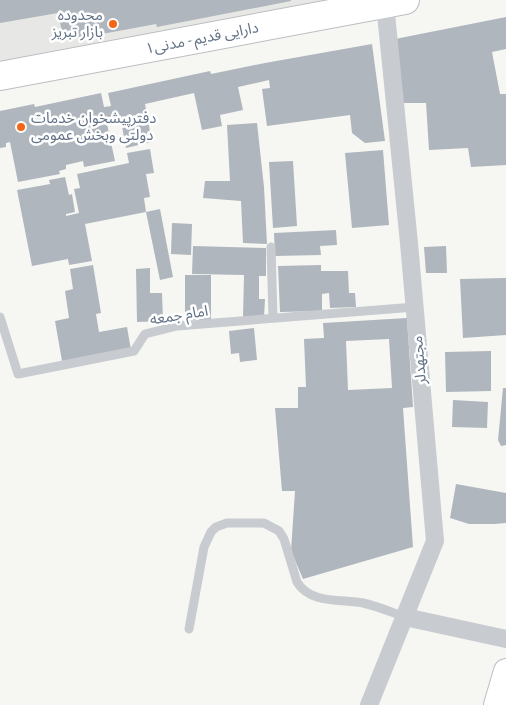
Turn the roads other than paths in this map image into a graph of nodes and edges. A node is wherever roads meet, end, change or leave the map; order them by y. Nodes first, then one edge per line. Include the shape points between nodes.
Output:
1 (395, 2) edge
2 (0, 76) edge
3 (271, 247) dead end
4 (415, 307) junction
5 (0, 317) edge
6 (273, 318) junction
7 (405, 617) junction
8 (190, 629) dead end
9 (506, 639) edge
10 (506, 671) edge
11 (369, 705) edge
12 (496, 705) edge

1 - 2 main road, دارایی قدیم - مدنی۱
1 - 4 street, مجتهدلر
3 - 6 lane
4 - 6 lane, امام جمعه
4 - 7 street, مجتهدلر via 435,541
5 - 6 lane, امام جمعه via 18,374 134,351 145,334 169,328
7 - 8 lane via 363,604 308,593 297,582 279,531 264,523 227,523 211,532 204,547
7 - 9 street
7 - 11 street, مجتهدلر
10 - 12 main road

